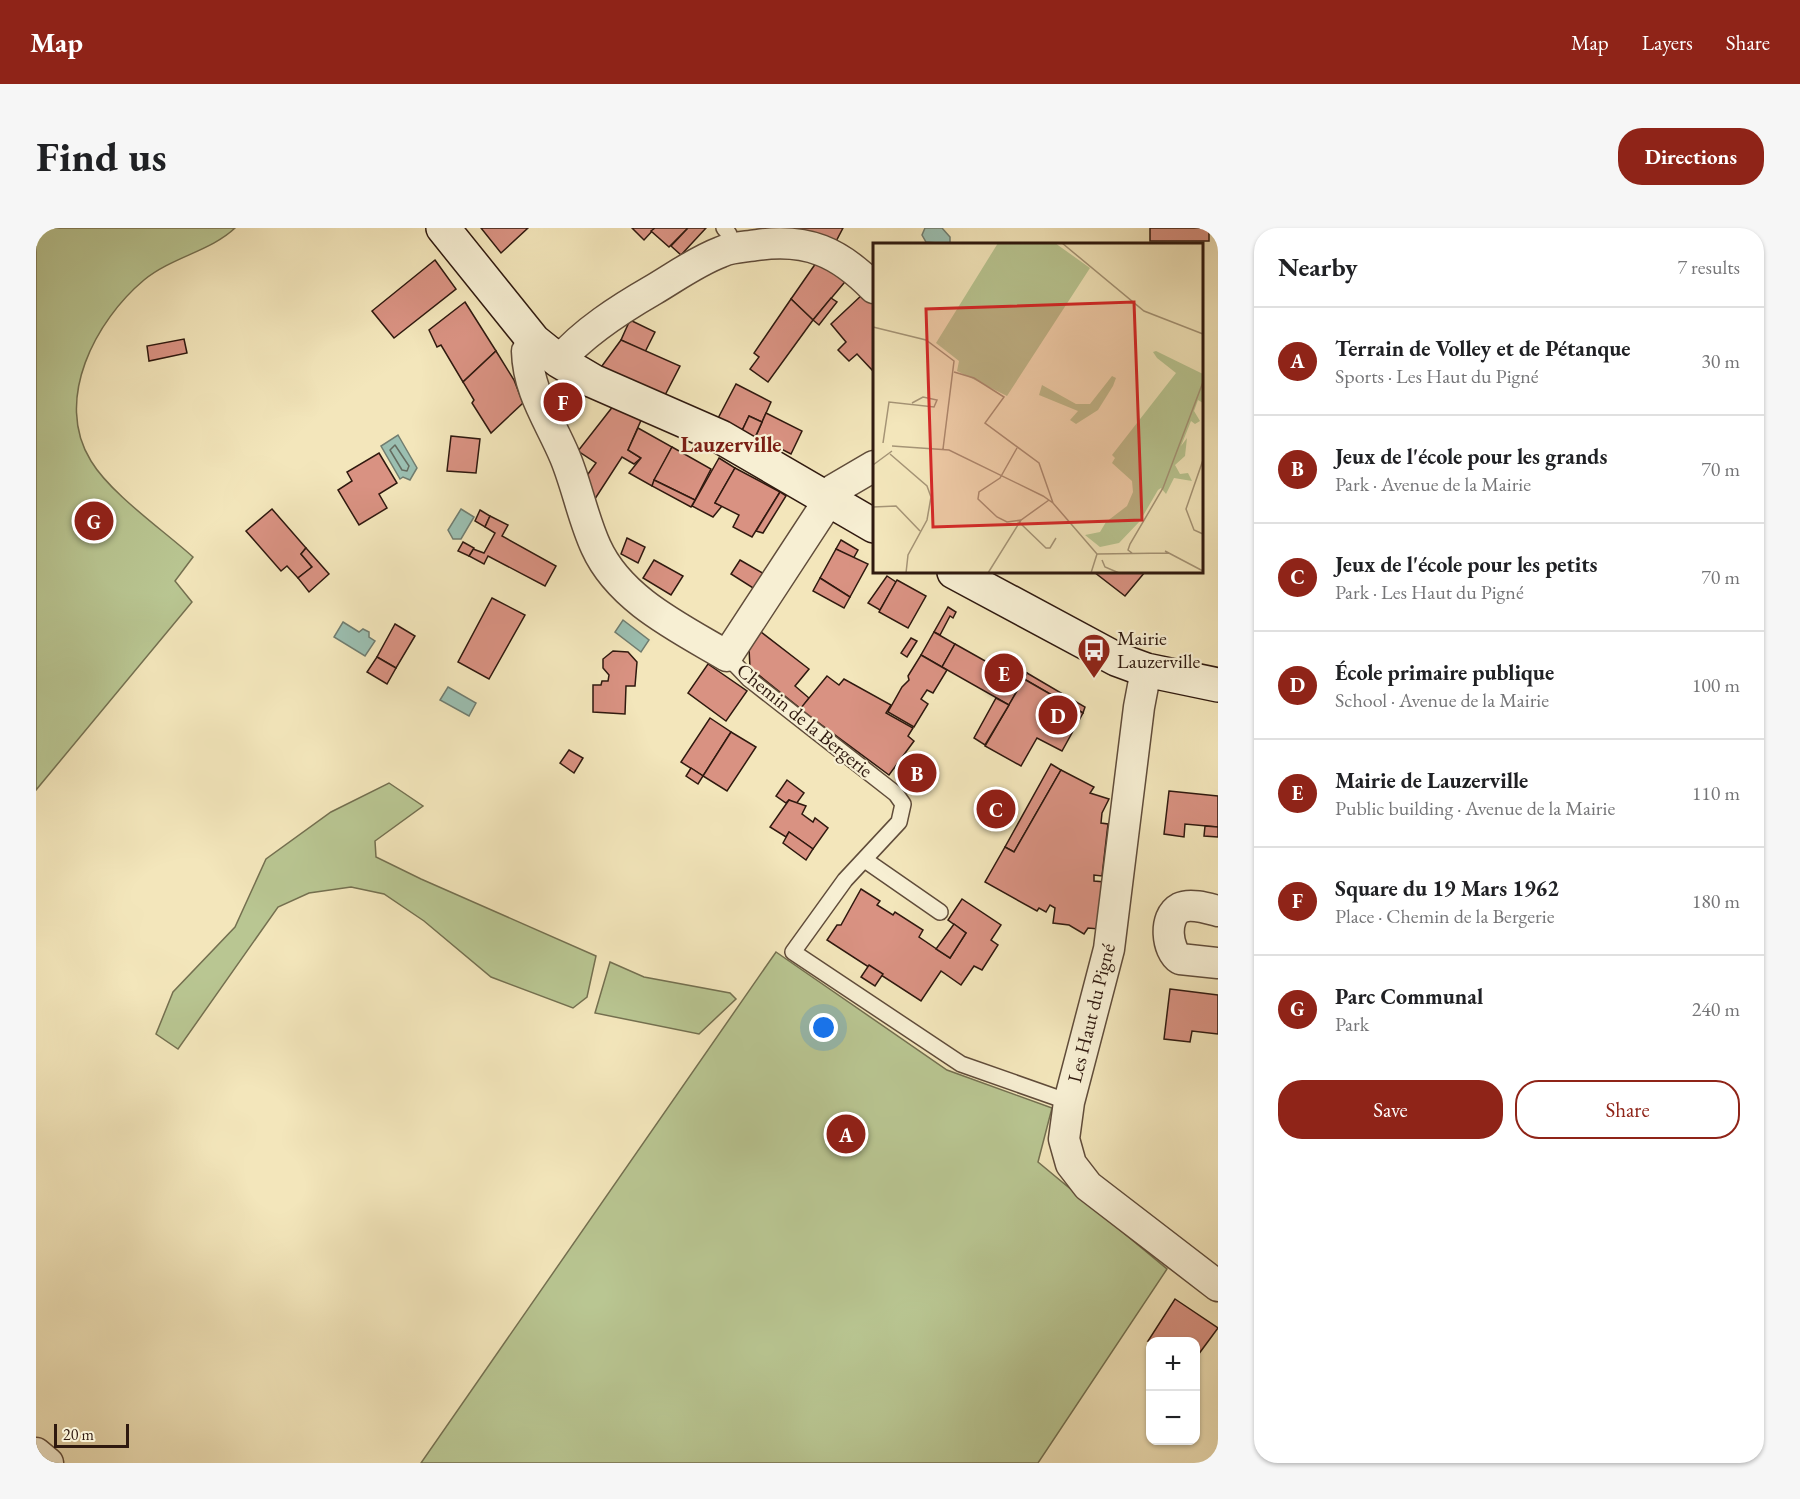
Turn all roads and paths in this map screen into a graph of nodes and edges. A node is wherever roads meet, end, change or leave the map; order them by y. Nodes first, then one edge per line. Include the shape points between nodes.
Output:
1 (443, 228) edge
2 (727, 235) edge
3 (873, 287) edge
4 (546, 351) junction
5 (873, 467) edge
6 (829, 500) junction
7 (873, 525) edge
8 (956, 573) edge
9 (728, 656) junction
10 (1146, 670) junction
11 (1218, 685) edge
12 (865, 860) junction
13 (1218, 910) edge
14 (940, 912) dead end
15 (1218, 963) edge
16 (1069, 1102) junction
17 (1218, 1286) edge
18 (36, 1453) edge
19 (48, 1463) edge

1 - 4 street
2 - 3 street via 816,247 858,271
2 - 4 street via 594,329
4 - 6 street via 593,381 721,437
4 - 9 street, Chemin de la Bergerie via 527,351 532,388 564,455 608,569 656,613
5 - 6 street, Chemin de la Bergerie via 833,490
6 - 7 street
6 - 9 street, Chemin de la Bergerie
8 - 10 street via 1071,637
9 - 12 lane, Chemin de la Bergerie via 749,679 896,794 903,804 899,822
10 - 11 street
10 - 16 street, Les Haut du Pigné via 1109,949
12 - 14 lane
12 - 16 lane, Chemin de la Bergerie via 845,880 793,952 961,1064
13 - 15 street via 1180,908 1173,914 1169,933 1170,947 1180,960
16 - 17 street, Les Haut du Pigné via 1064,1139 1078,1176
18 - 19 street

